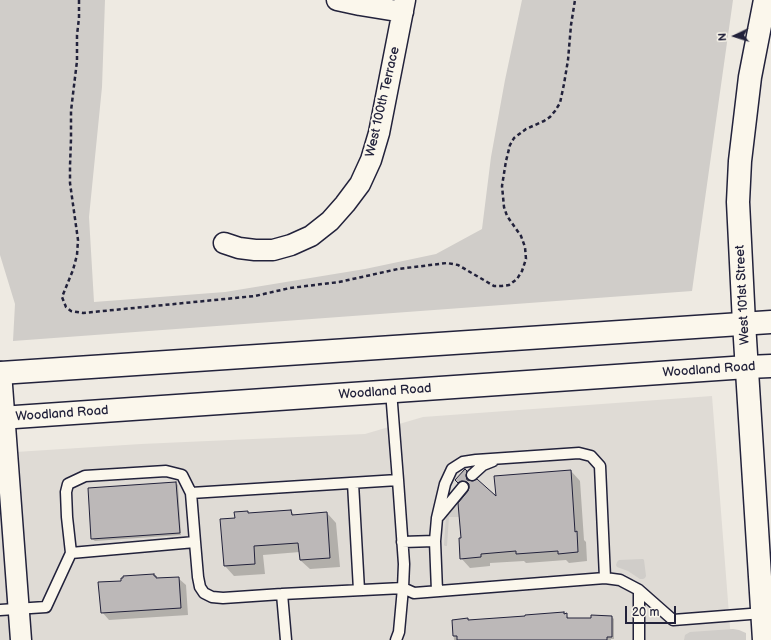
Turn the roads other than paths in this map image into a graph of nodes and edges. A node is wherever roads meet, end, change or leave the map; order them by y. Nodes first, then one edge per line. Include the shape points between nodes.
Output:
1 (337, 0) edge
2 (765, 0) edge
3 (404, 6) edge
4 (224, 243) dead end
5 (771, 322) edge
6 (744, 323) junction
7 (771, 366) edge
8 (747, 367) junction
9 (1, 372) edge
10 (391, 391) junction
11 (2, 418) edge
12 (502, 458) junction
13 (472, 475) dead end
14 (398, 480) junction
15 (353, 483) junction
16 (463, 487) dead end
17 (191, 493) junction
18 (437, 518) junction
19 (435, 541) junction
20 (194, 542) junction
21 (402, 542) junction
22 (71, 553) junction
23 (605, 578) junction
24 (403, 588) junction
25 (359, 590) junction
26 (639, 590) junction
27 (437, 591) junction
28 (282, 594) junction
29 (9, 609) edge
30 (763, 613) junction
31 (21, 640) edge
32 (286, 640) edge
33 (396, 640) edge
34 (639, 640) edge
35 (764, 640) edge

1 - 3 street via 360,5
2 - 6 main road, West 101st Street via 750,77 740,162 738,202
3 - 4 street, West 100th Terrace via 379,133 371,160 360,184 345,204 330,221 311,236 291,245 273,250 255,250
5 - 6 main road
6 - 8 main road, West 101st Street
6 - 9 main road
7 - 8 main road, Woodland Road
8 - 10 main road, Woodland Road
8 - 30 main road, West 101st Street
9 - 11 street
10 - 11 main road, Woodland Road
10 - 14 lane
11 - 29 street
12 - 13 lane via 483,465
12 - 18 lane via 463,462 452,469 445,484
12 - 23 lane via 579,453 591,456 600,466
14 - 15 lane
14 - 21 lane
15 - 17 lane
15 - 25 lane
16 - 18 lane
17 - 20 lane
17 - 22 lane via 182,475 166,471 85,476 68,484 67,517
18 - 19 lane
19 - 21 lane
19 - 27 lane
20 - 22 lane
20 - 28 lane via 198,578 204,593 223,598
21 - 24 lane
22 - 29 lane via 46,607
23 - 26 lane via 620,580
23 - 27 lane
24 - 25 lane
24 - 27 lane via 414,593
24 - 33 lane
25 - 28 lane
26 - 30 lane via 673,620
26 - 34 lane
28 - 32 lane
29 - 31 street
30 - 35 main road, West 101st Street

